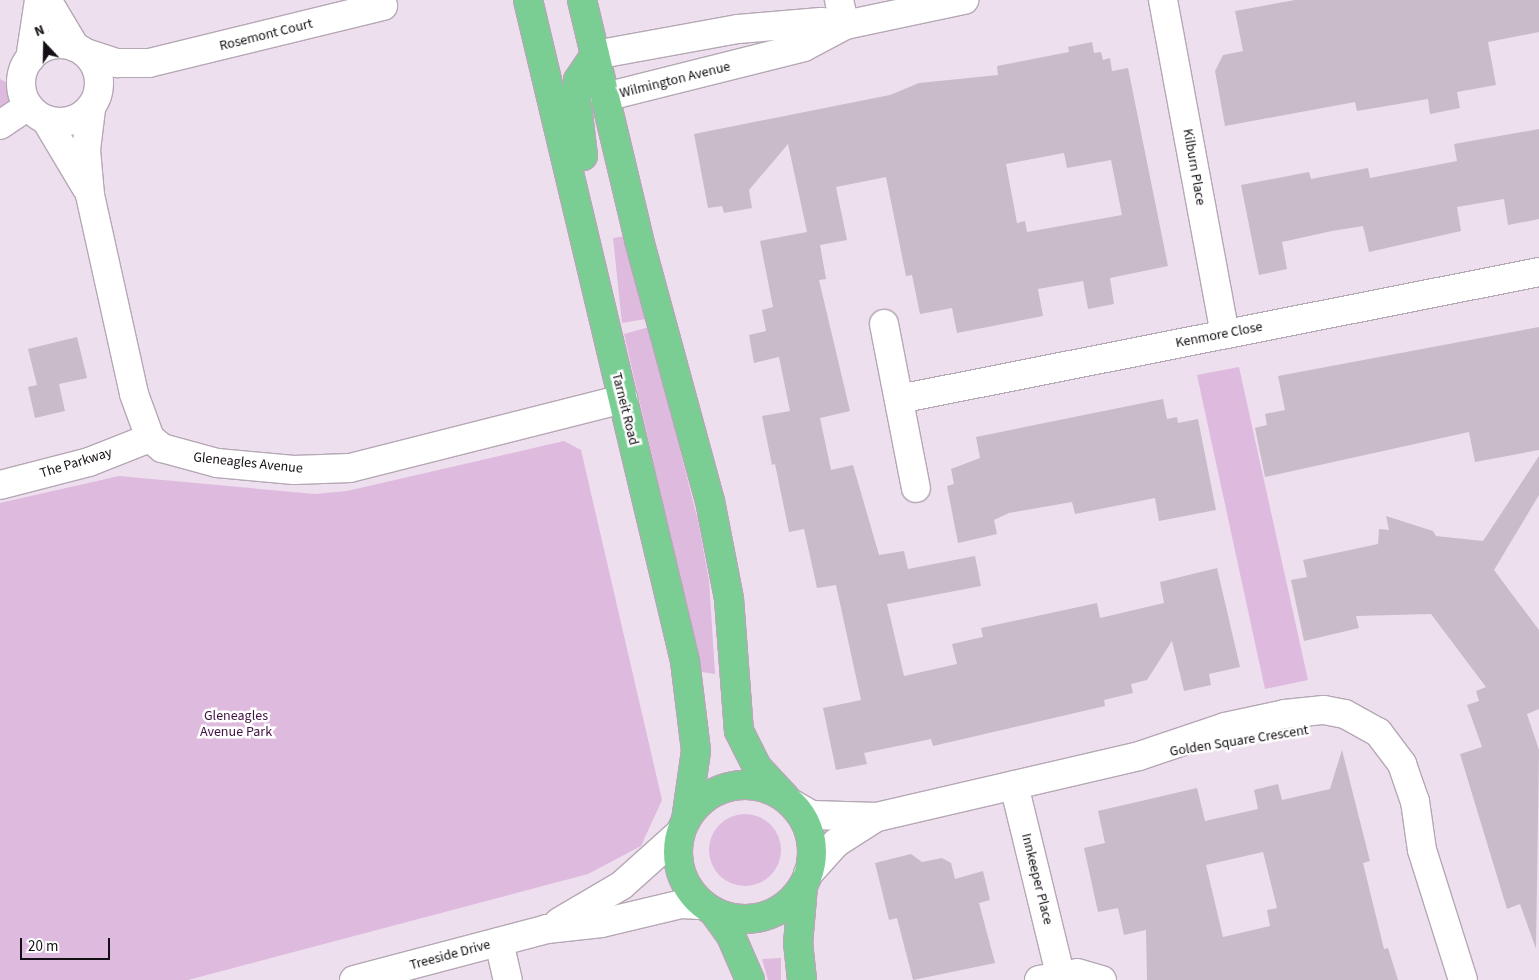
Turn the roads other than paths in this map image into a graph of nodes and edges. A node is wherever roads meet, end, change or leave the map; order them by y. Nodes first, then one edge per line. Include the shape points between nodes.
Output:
1 (39, 0) edge
2 (47, 0) edge
3 (528, 0) edge
4 (582, 0) edge
5 (964, 0) edge
6 (1163, 0) edge
7 (383, 6) dead end
8 (842, 12) edge
9 (738, 29) junction
10 (80, 50) junction
11 (595, 55) junction
12 (746, 62) junction
13 (149, 64) junction
14 (18, 66) edge
15 (545, 70) junction
16 (576, 97) junction
17 (604, 98) junction
18 (94, 104) junction
19 (37, 113) junction
20 (0, 125) edge
21 (90, 195) junction
22 (1539, 272) edge
23 (596, 289) junction
24 (884, 324) dead end
25 (1225, 334) junction
26 (623, 399) junction
27 (899, 399) junction
28 (150, 438) junction
29 (0, 485) edge
30 (916, 488) dead end
31 (1014, 785) junction
32 (788, 800) junction
33 (877, 817) junction
34 (683, 826) junction
35 (806, 880) junction
36 (708, 908) junction
37 (547, 929) junction
38 (499, 942) junction
39 (1049, 977) edge
40 (354, 980) edge
41 (508, 980) edge
42 (750, 980) edge
43 (802, 980) edge
44 (1102, 980) edge
45 (1462, 980) edge

1 - 14 street
2 - 10 street
3 - 15 main road, Tarneit Road
4 - 11 main road
5 - 8 street, Wilmington Avenue
6 - 25 street, Kilburn Place
7 - 13 street, Rosemont Court
8 - 9 street, Wilmington Avenue via 821,22
8 - 12 street, Wilmington Avenue via 804,48
9 - 11 street, Wilmington Avenue
9 - 12 street, Wilmington Avenue
10 - 13 street, Rosemont Court via 117,63
10 - 14 street via 50,45
10 - 18 street via 99,75
11 - 16 main road via 578,80
11 - 17 main road
12 - 17 street, Wilmington Avenue
13 - 18 street, Rosemont Court
14 - 19 street via 21,82
15 - 16 main road
15 - 23 main road, Tarneit Road
16 - 17 main road
16 - 23 main road via 594,219
17 - 32 main road via 710,501 729,599 739,732 757,767
18 - 19 street via 70,121
18 - 21 street via 86,150
19 - 20 street
19 - 21 street
21 - 28 street via 134,394
22 - 25 street, Kenmore Close
23 - 26 main road, Tarneit Road
24 - 27 street
25 - 27 street, Kenmore Close
26 - 28 street, Gleneagles Avenue via 350,468 294,470 217,463 179,456
26 - 34 main road, Tarneit Road via 685,661 696,751
27 - 30 street
28 - 29 street, The Parkway via 89,462
31 - 33 street, Golden Square Crescent
31 - 39 street, Innkeeper Place
31 - 45 street, Golden Square Crescent via 1139,756 1220,746 1292,730 1339,733 1364,744 1379,759 1422,850
32 - 33 street, Golden Square Crescent via 812,815
32 - 34 main road via 764,788 741,785 719,790 700,802
32 - 35 main road via 810,836
33 - 35 street, Golden Square Crescent via 836,843
34 - 36 main road via 681,872
34 - 37 street, Treeside Drive via 622,884
35 - 36 main road via 790,902 759,916 732,918
35 - 43 main road via 798,944
36 - 37 street, Treeside Drive via 682,904 602,923
36 - 42 main road via 731,936
37 - 38 street, Treeside Drive
38 - 40 street, Treeside Drive
38 - 41 street
39 - 44 street, Innkeeper Place

